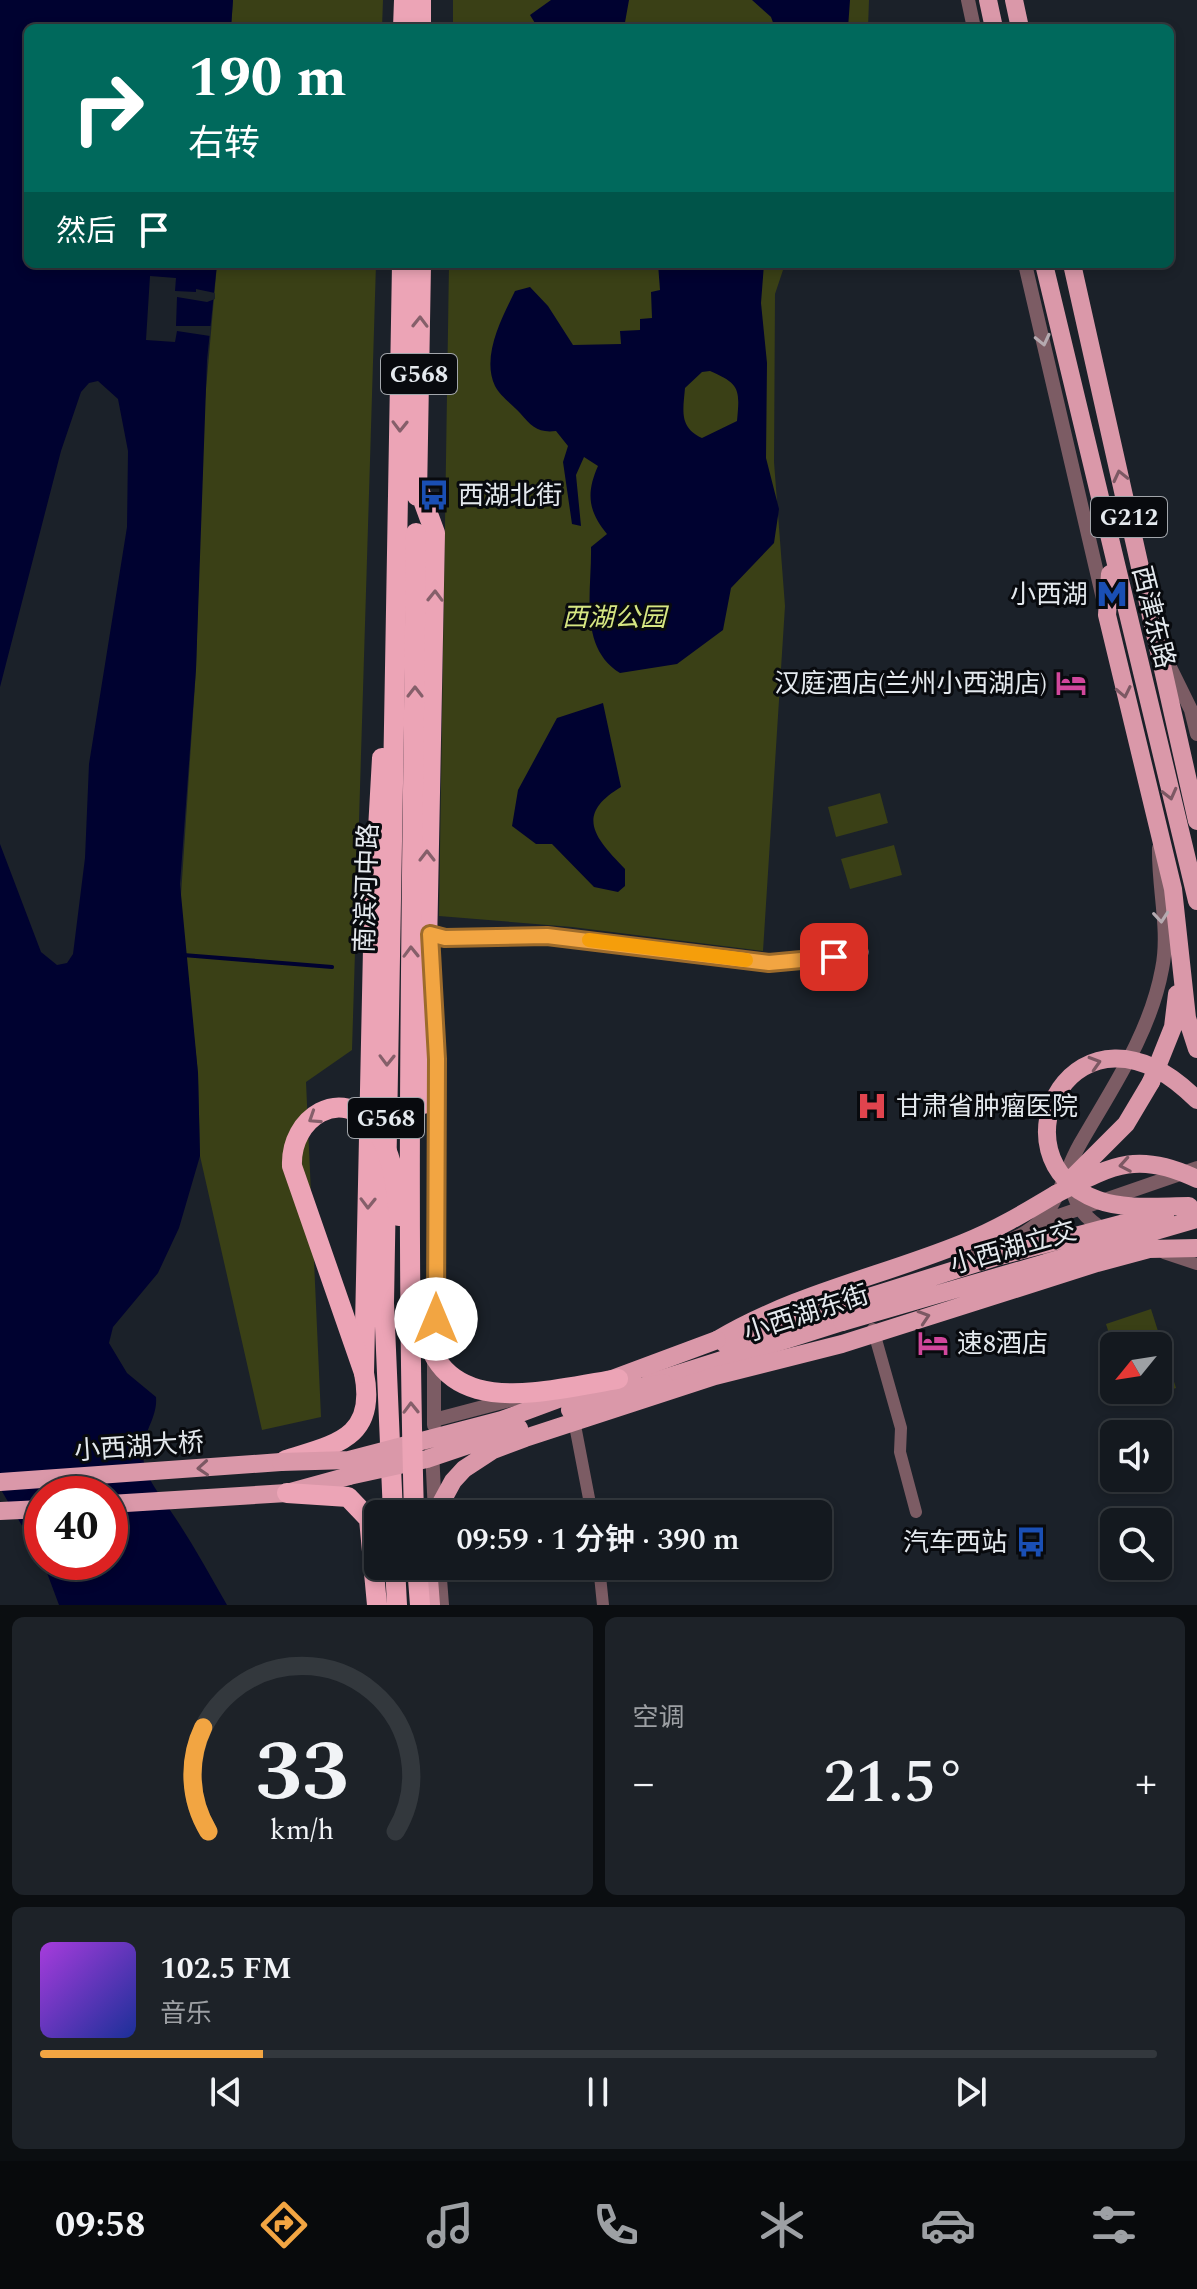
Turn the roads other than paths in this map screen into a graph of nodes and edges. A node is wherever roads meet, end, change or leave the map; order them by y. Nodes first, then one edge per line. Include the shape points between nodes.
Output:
1 (404, 0) edge
2 (421, 0) edge
3 (968, 0) edge
4 (988, 0) edge
5 (1014, 0) edge
6 (403, 24) edge
7 (421, 24) edge
8 (973, 24) edge
9 (993, 24) edge
10 (1019, 24) edge
11 (402, 268) edge
12 (421, 268) edge
13 (1026, 268) edge
14 (1045, 268) edge
15 (1073, 268) edge
16 (417, 484) junction
17 (1112, 555) junction
18 (1107, 615) junction
19 (1157, 640) junction
20 (396, 730) junction
21 (1197, 734) edge
22 (1186, 770) junction
23 (1197, 812) edge
24 (1197, 821) edge
25 (1159, 839) junction
26 (1195, 895) edge
27 (430, 934) junction
28 (863, 952) dead end
29 (1181, 959) junction
30 (1196, 1046) edge
31 (1197, 1100) edge
32 (1070, 1166) junction
33 (1197, 1168) edge
34 (1197, 1179) edge
35 (1056, 1194) junction
36 (1079, 1207) junction
37 (1195, 1214) edge
38 (1038, 1223) junction
39 (1115, 1237) junction
40 (1197, 1248) edge
41 (1051, 1257) junction
42 (1197, 1264) edge
43 (870, 1318) junction
44 (410, 1356) junction
45 (364, 1373) junction
46 (715, 1376) junction
47 (626, 1383) junction
48 (572, 1418) junction
49 (434, 1420) junction
50 (432, 1461) junction
51 (281, 1462) junction
52 (0, 1482) edge
53 (287, 1493) junction
54 (392, 1500) edge
55 (414, 1500) edge
56 (434, 1500) edge
57 (443, 1500) edge
58 (589, 1500) edge
59 (128, 1503) edge
60 (24, 1510) edge
61 (0, 1511) edge
62 (916, 1512) dead end
63 (364, 1514) edge
64 (367, 1580) edge
65 (375, 1580) edge
66 (396, 1580) edge
67 (418, 1580) edge
68 (429, 1580) edge
69 (440, 1580) edge
70 (600, 1580) edge
71 (363, 1605) edge
72 (377, 1605) edge
73 (397, 1605) edge
74 (420, 1605) edge
75 (431, 1605) edge
76 (442, 1605) edge
77 (603, 1605) edge

1 - 6 highway
2 - 7 highway
3 - 8 street
4 - 9 main road
5 - 10 main road
11 -> 20 highway, 南滨河中路 / G568
16 -> 12 highway, 南滨河中路 / G568
13 -> 18 street, 西津东路
14 - 17 main road, 西津东路 / G212
19 -> 15 main road, 西津东路 / G212
27 -> 16 highway via 435,533
44 -> 16 highway, 南滨河中路 / G568, bridge
17 - 18 main road
17 -> 26 main road, 西津东路
18 -> 25 main road
19 - 21 street, 西津东路
19 - 22 main road, 西津东路 / G212
20 -> 45 highway, bridge via 382,754 374,901
20 -> 54 highway, 南滨河中路 / G568 via 384,1303
22 - 23 main road
22 - 24 main road, 西津东路
25 - 29 main road via 1173,889
25 -> 32 street, 小西湖东街 via 1163,967 1148,1017
27 - 28 street via 583,939 769,963
27 - 47 highway, bridge via 423,1041 420,1299 427,1337 440,1366 484,1393
27 - 49 street via 437,1059
29 - 30 main road via 1187,1018
29 - 35 main road, bridge via 1173,1027 1151,1082 1126,1124
37 -> 31 main road, bridge via 1099,1201 1076,1189 1061,1175 1048,1146 1047,1118 1057,1088 1078,1068 1108,1059 1133,1059 1160,1069
32 - 36 street
32 - 38 street, 小西湖东街 via 1056,1200
33 - 36 street
34 -> 35 main road, bridge via 1155,1162 1129,1162
35 - 47 main road, bridge via 963,1244 852,1281
36 - 38 street
36 - 39 street via 1083,1217
37 - 39 street, 小西湖东街
37 - 47 main road, 小西湖立交, bridge
37 - 47 main road, bridge via 981,1261
38 - 41 street
38 - 49 street, 小西湖东街 via 997,1247 662,1362
39 - 41 street, 小西湖东街
39 - 42 street
46 -> 40 main road, bridge via 842,1344 1149,1249
41 - 43 street, 小西湖东街
43 - 48 street, 小西湖东街
43 - 62 street via 901,1428 900,1452
44 -> 45 highway, bridge via 396,1176 374,1127 361,1115 326,1110 298,1131 291,1148 292,1166
55 -> 44 highway, 南滨河中路 / G568, bridge
45 - 51 highway, bridge via 368,1390 360,1425 340,1442
46 - 47 main road, bridge
46 - 48 main road, bridge
47 - 48 main road, bridge
47 - 51 main road, 小西湖大桥, bridge via 349,1460
47 - 53 main road, bridge via 427,1459
48 - 50 street, 小西湖东街
48 - 57 main road, bridge via 493,1450 464,1469
48 - 58 street
49 - 50 street
50 - 56 street
51 -> 52 main road, 小西湖大桥
53 - 59 main road
53 - 63 highway via 348,1497
60 - 61 main road
64 - 71 highway
65 - 72 highway
66 - 73 highway
67 - 74 highway
68 - 75 main road
69 - 76 street
70 - 77 street

